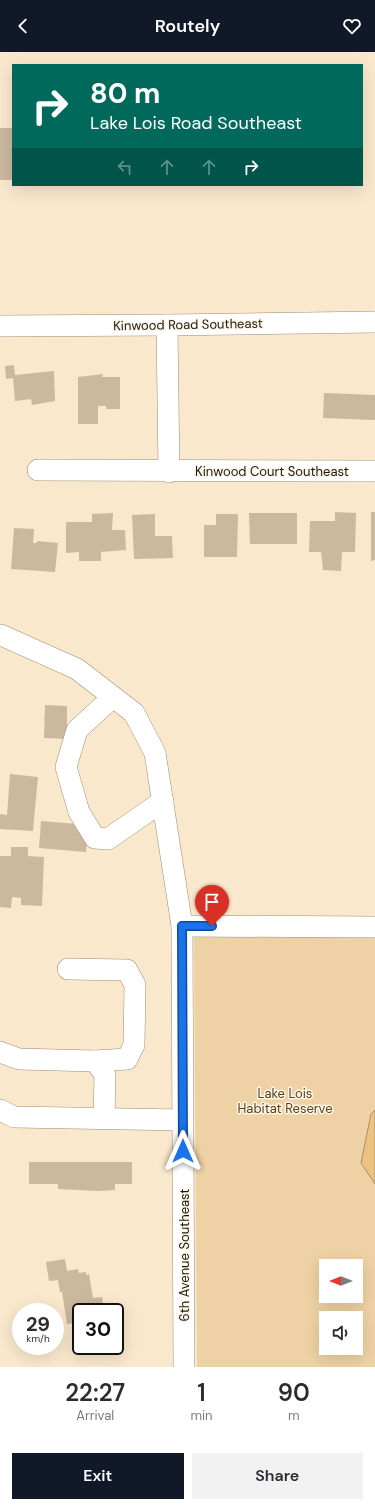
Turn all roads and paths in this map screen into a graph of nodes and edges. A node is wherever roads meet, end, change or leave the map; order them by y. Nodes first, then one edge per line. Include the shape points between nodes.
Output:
1 (375, 322) edge
2 (167, 325) junction
3 (0, 326) edge
4 (38, 470) dead end
5 (375, 471) edge
6 (169, 472) junction
7 (1, 635) dead end
8 (113, 697) junction
9 (163, 801) junction
10 (182, 926) junction
11 (375, 926) edge
12 (68, 969) dead end
13 (0, 1052) edge
14 (96, 1061) junction
15 (0, 1110) edge
16 (104, 1119) junction
17 (183, 1120) junction
18 (184, 1367) edge

1 - 2 street, Kinwood Road Southeast
2 - 3 street, Kinwood Road Southeast
2 - 6 street
4 - 6 street, Kinwood Court Southeast
5 - 6 street, Kinwood Court Southeast
7 - 8 street via 77,669
8 - 9 street via 134,714 155,753
8 - 9 street via 77,730 71,746 66,767 79,812 95,838 108,840
9 - 10 street, 6th Avenue Southeast
10 - 11 street
10 - 17 street, 6th Avenue Southeast
12 - 14 street via 127,970 135,984 134,1045 127,1059
13 - 14 street via 20,1059
14 - 16 street via 105,1075
15 - 16 street via 14,1117
16 - 17 street
17 - 18 street, 6th Avenue Southeast

